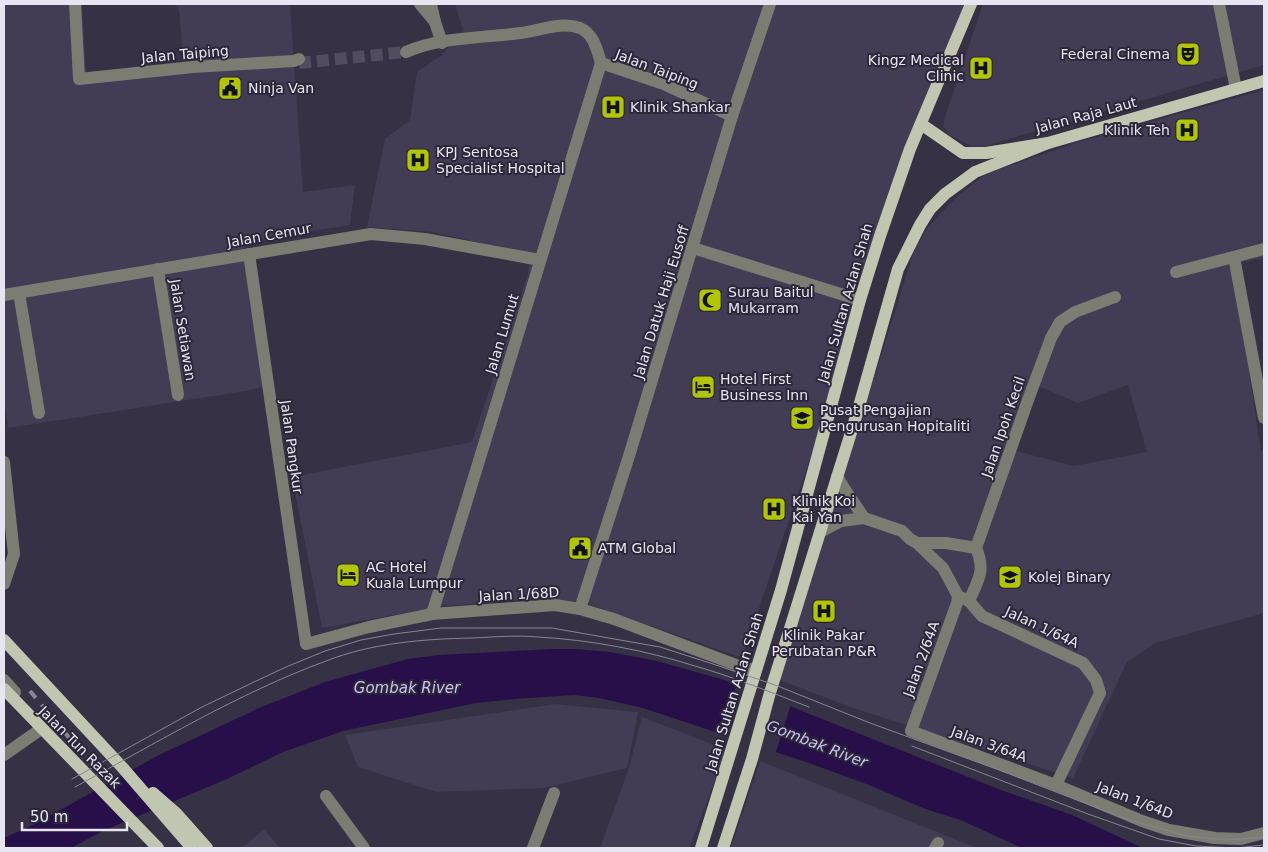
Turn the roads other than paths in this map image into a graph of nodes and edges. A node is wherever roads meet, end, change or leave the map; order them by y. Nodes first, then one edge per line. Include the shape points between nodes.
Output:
1 (75, 4) edge
2 (420, 4) edge
3 (431, 4) edge
4 (770, 4) edge
5 (970, 4) edge
6 (1219, 4) edge
7 (434, 22) junction
8 (442, 43) junction
9 (409, 49) tunnel mouth
10 (297, 61) tunnel mouth
11 (600, 63) junction
12 (1264, 81) edge
13 (1236, 89) junction
14 (732, 116) junction
15 (921, 124) junction
16 (1048, 143) junction
17 (693, 248) junction
18 (1264, 249) edge
19 (249, 254) junction
20 (1234, 257) junction
21 (540, 260) junction
22 (158, 269) junction
23 (1176, 272) dead end
24 (19, 293) junction
25 (4, 295) edge
26 (1115, 297) dead end
27 (860, 300) junction
28 (178, 395) dead end
29 (39, 413) dead end
30 (1264, 418) edge
31 (4, 462) edge
32 (837, 476) junction
33 (9, 508) junction
34 (864, 518) junction
35 (4, 522) edge
36 (820, 532) junction
37 (917, 543) junction
38 (976, 548) junction
39 (9, 555) edge
40 (4, 584) edge
41 (963, 599) junction
42 (580, 609) junction
43 (432, 614) junction
44 (4, 629) edge
45 (4, 640) edge
46 (306, 644) joint
47 (18, 655) junction
48 (756, 668) junction
49 (4, 680) edge
50 (9, 691) edge
51 (41, 729) junction
52 (911, 731) joint
53 (4, 755) edge
54 (1056, 785) junction
55 (554, 793) dead end
56 (326, 796) dead end
57 (172, 817) junction
58 (1264, 833) edge
59 (157, 848) edge
60 (192, 848) edge
61 (207, 848) edge
62 (364, 848) edge
63 (533, 848) edge
64 (701, 848) edge
65 (723, 848) edge

1 - 10 street, Jalan Taiping via 79,79 193,67
2 - 7 street
3 - 7 street
4 - 14 street, Jalan Datuk Haji Eusoff
5 - 15 main road, Jalan Sultan Azlan Shah
6 - 13 street
7 - 8 street
8 - 9 street, Jalan Taiping
8 - 11 street, Jalan Taiping via 565,25 581,28 591,35
11 - 14 street, Jalan Taiping via 664,84
11 - 21 street, Jalan Lumut
12 - 13 main road, Jalan Raja Laut
13 - 16 main road, Jalan Raja Laut
14 - 17 street, Jalan Datuk Haji Eusoff
15 - 16 main road, Jalan Raja Laut via 964,153 986,153
15 - 27 main road, Jalan Sultan Azlan Shah
16 - 32 main road via 975,172 945,194 920,224 898,268
17 - 27 street
17 - 42 street, Jalan Datuk Haji Eusoff
18 - 20 street
19 - 21 street, Jalan Cemur via 349,236 386,234 425,238
19 - 22 street, Jalan Cemur
19 - 46 street, Jalan Pangkur
20 - 23 street
20 - 30 street
21 - 43 street, Jalan Lumut
22 - 24 street, Jalan Cemur
22 - 28 street, Jalan Setiawan
24 - 25 street, Jalan Cemur
24 - 29 street
26 - 38 street, Jalan Ipoh Kecil via 1075,312 1060,322 1051,338
27 - 48 main road, Jalan Sultan Azlan Shah
31 - 33 street
32 - 34 street
32 - 36 main road
33 - 35 street
33 - 39 street
34 - 36 street, Jalan 1/64A via 841,521
34 - 37 street, Jalan 1/64A via 902,531
36 - 65 main road
37 - 38 street
37 - 41 street, Jalan 1/64A via 943,568
38 - 41 street via 981,560 981,573
39 - 40 street
41 - 52 street, Jalan 2/64A via 958,603
41 - 54 street, Jalan 1/64A via 982,616 1083,663 1096,680 1100,693
42 - 43 street, Jalan 1/68D via 554,605
42 - 48 street, Jalan 1/68D via 746,669
43 - 46 street, Jalan 1/68D via 370,626
44 - 47 main road, Jalan Tun Razak
45 - 47 main road, Jalan Tun Razak
47 - 57 main road, Jalan Tun Razak
48 - 64 main road, Jalan Sultan Azlan Shah
49 - 50 street
50 - 51 main road, Jalan Tun Razak
51 - 53 street
51 - 59 main road, Jalan Tun Razak
52 - 54 street, Jalan 3/64A
54 - 58 street, Jalan 1/64D via 1169,830 1232,839
55 - 63 street
56 - 62 street
57 - 60 main road, Jalan Tun Razak
57 - 61 main road, Jalan Tun Razak

